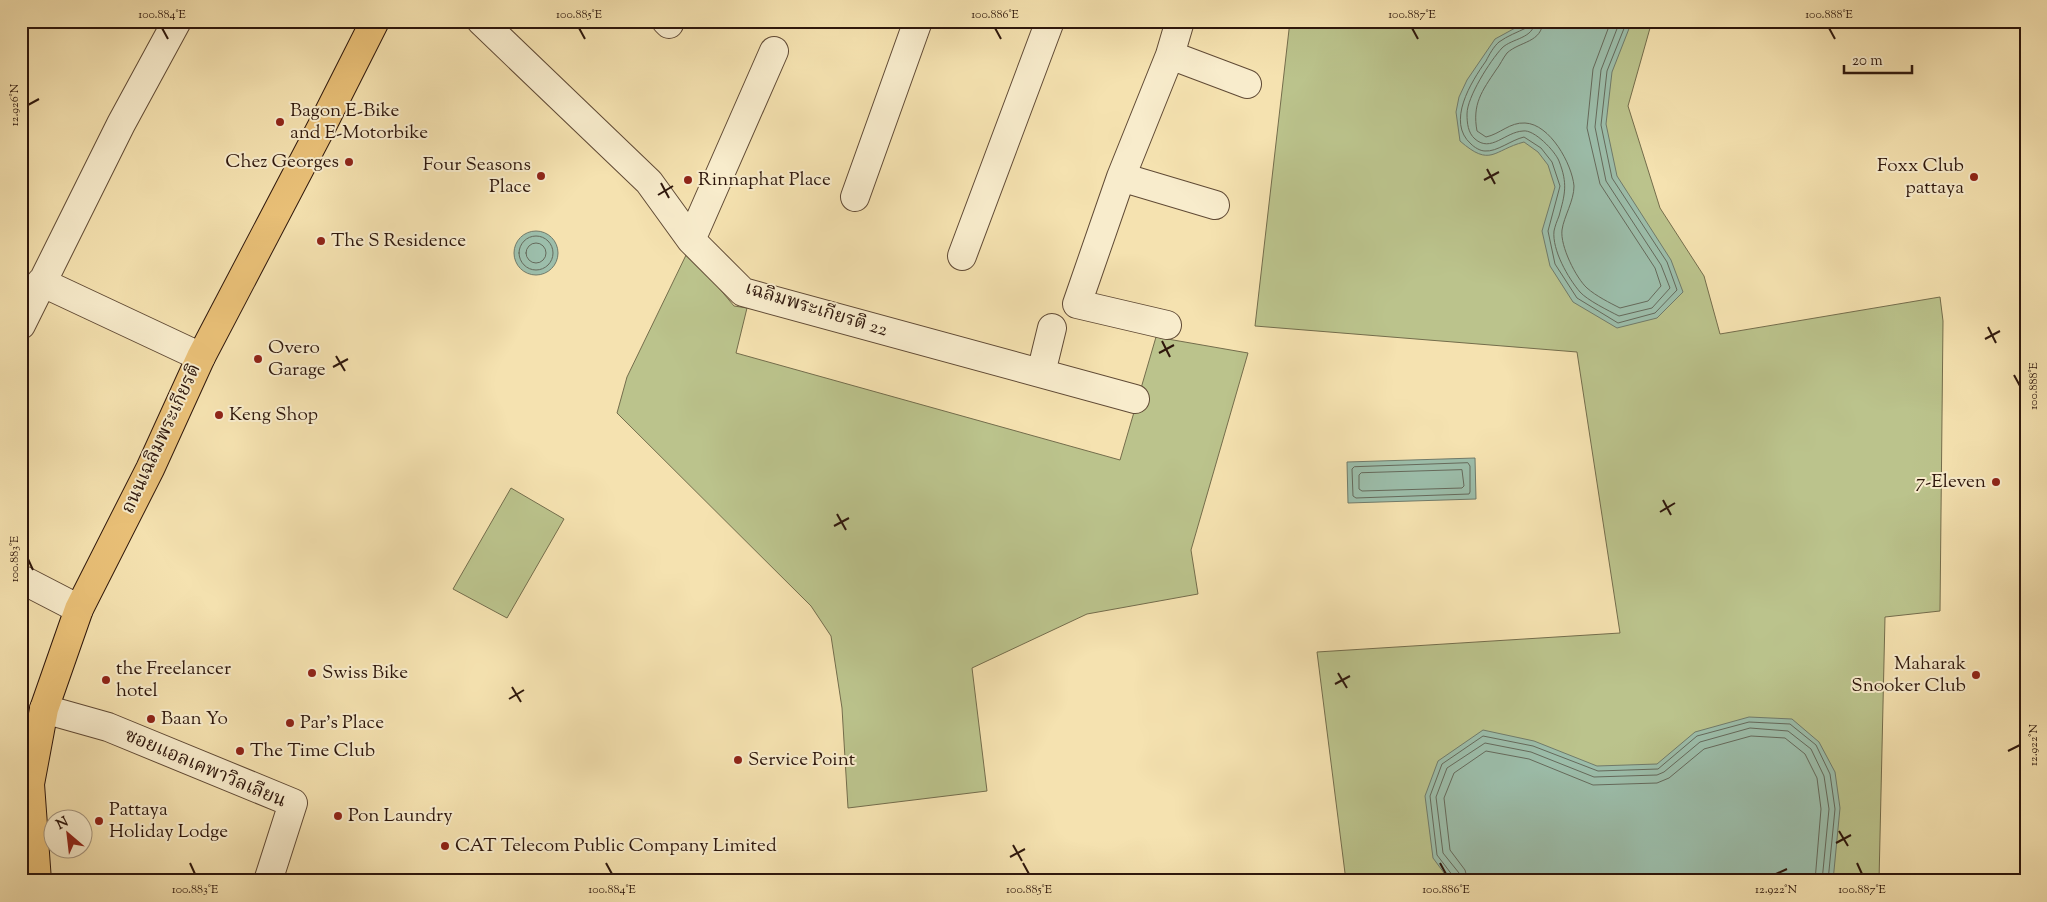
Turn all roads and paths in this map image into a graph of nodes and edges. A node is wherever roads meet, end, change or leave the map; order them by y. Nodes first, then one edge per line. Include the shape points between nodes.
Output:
1 (178, 21) edge
2 (374, 21) edge
3 (481, 21) edge
4 (918, 21) edge
5 (1050, 21) edge
6 (1180, 21) edge
7 (774, 51) dead end
8 (1170, 55) junction
9 (1247, 84) dead end
10 (1121, 177) junction
11 (855, 197) dead end
12 (1215, 205) dead end
13 (691, 240) junction
14 (962, 256) dead end
15 (41, 282) junction
16 (21, 325) edge
17 (1167, 325) dead end
18 (1052, 328) dead end
19 (201, 357) junction
20 (1041, 373) junction
21 (1136, 399) dead end
22 (21, 579) edge
23 (79, 609) junction
24 (44, 709) junction
25 (26, 784) edge
26 (37, 881) edge
27 (268, 881) edge

1 - 15 street via 121,124
2 - 19 main road, ถนนเฉลิมพระเกียรติ
3 - 13 street, เฉลิมพระเกียรติ 22 via 648,182
4 - 11 street
5 - 14 street
6 - 8 street
7 - 13 street
8 - 9 street
8 - 10 street
10 - 12 street
10 - 17 street via 1077,304
13 - 20 street, เฉลิมพระเกียรติ 22 via 743,292
15 - 16 street
15 - 19 street
18 - 20 street
19 - 23 main road, ถนนเฉลิมพระเกียรติ via 150,469
20 - 21 street, เฉลิมพระเกียรติ 22
22 - 23 street
23 - 24 main road, ถนนเฉลิมพระเกียรติ
24 - 25 main road, ถนนเฉลิมพระเกียรติ
24 - 27 street, ซอยแอลเคพาวิลเลียน via 108,727 292,803
25 - 26 main road, ถนนเฉลิมพระเกียรติ

